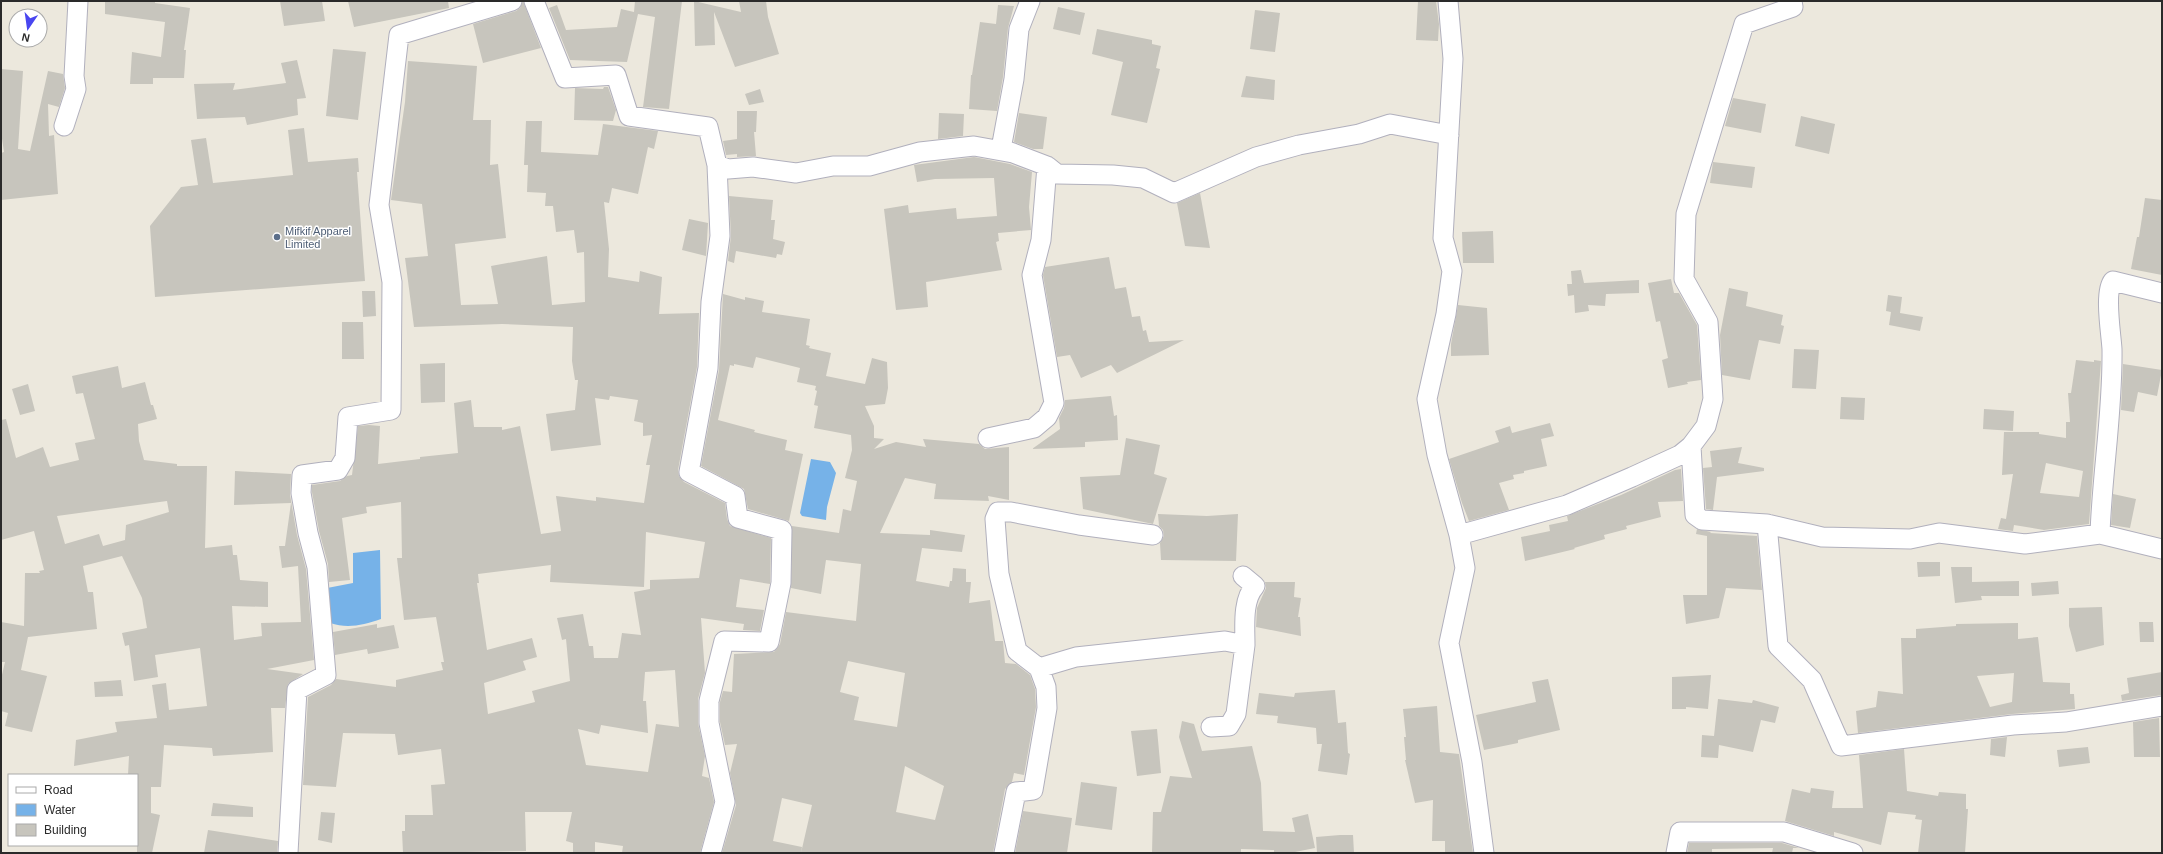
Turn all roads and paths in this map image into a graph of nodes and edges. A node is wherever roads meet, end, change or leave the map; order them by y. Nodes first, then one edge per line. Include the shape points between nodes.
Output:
1 (78, 1) edge
2 (512, 1) edge
3 (534, 1) edge
4 (1030, 1) edge
5 (1448, 1) edge
6 (1792, 1) edge
7 (64, 126) dead end
8 (1449, 135) junction
9 (1013, 153) junction
10 (717, 165) junction
11 (1047, 166) junction
12 (2162, 293) edge
13 (988, 438) dead end
14 (1691, 446) junction
15 (1767, 524) junction
16 (2100, 534) junction
17 (1153, 535) dead end
18 (1459, 535) junction
19 (2162, 549) edge
20 (1243, 576) dead end
21 (1245, 646) junction
22 (1039, 668) junction
23 (2162, 706) edge
24 (1211, 727) dead end
25 (288, 853) edge
26 (711, 853) edge
27 (1004, 853) edge
28 (1484, 853) edge
29 (1676, 853) edge
30 (1853, 853) edge

1 - 7 street via 74,76 76,89
2 - 25 street via 399,35 379,204 392,282 391,410 348,418 345,458 338,470 302,474 303,506 317,567 326,675 297,690
3 - 10 street via 566,78 616,75 629,116 708,128
4 - 9 street via 1019,29 1014,79 1001,148
5 - 8 street via 1453,59
6 - 14 street via 1792,8 1744,24 1686,214 1684,279 1708,322 1713,399 1706,426
8 - 11 street via 1390,124 1359,134 1299,145 1256,157 1174,193 1143,178 1056,174
8 - 18 street via 1443,238 1452,270 1440,344 1427,399 1437,455
9 - 10 street via 974,146 920,152 869,166 833,166 796,173 753,167 728,169
9 - 11 street
10 - 26 street via 720,236 711,302 708,368 689,472 735,496 738,518 782,530 781,576 769,642 724,640 709,701 709,722 725,802
11 - 13 street via 1041,240 1032,275 1054,403 1048,418 1034,428
12 - 16 street via 2114,281 2110,285 2107,299 2111,324 2112,396 2101,493
14 - 15 street via 1695,515 1702,520
14 - 18 street via 1673,458 1568,505
15 - 16 street via 1822,537 1910,538 1939,533 2025,544
15 - 23 street via 1778,646 1812,680 1841,746 2013,725 2066,722
16 - 19 street
17 - 22 street via 998,512 994,519 994,534 999,574 1018,651
18 - 28 street via 1465,568 1449,642 1472,762
20 - 21 street via 1255,586 1248,593
21 - 22 street via 1225,641 1076,657
21 - 24 street via 1236,714 1229,726
22 - 27 street via 1046,687 1047,708 1033,790 1016,792
29 - 30 street via 1680,832 1784,832

